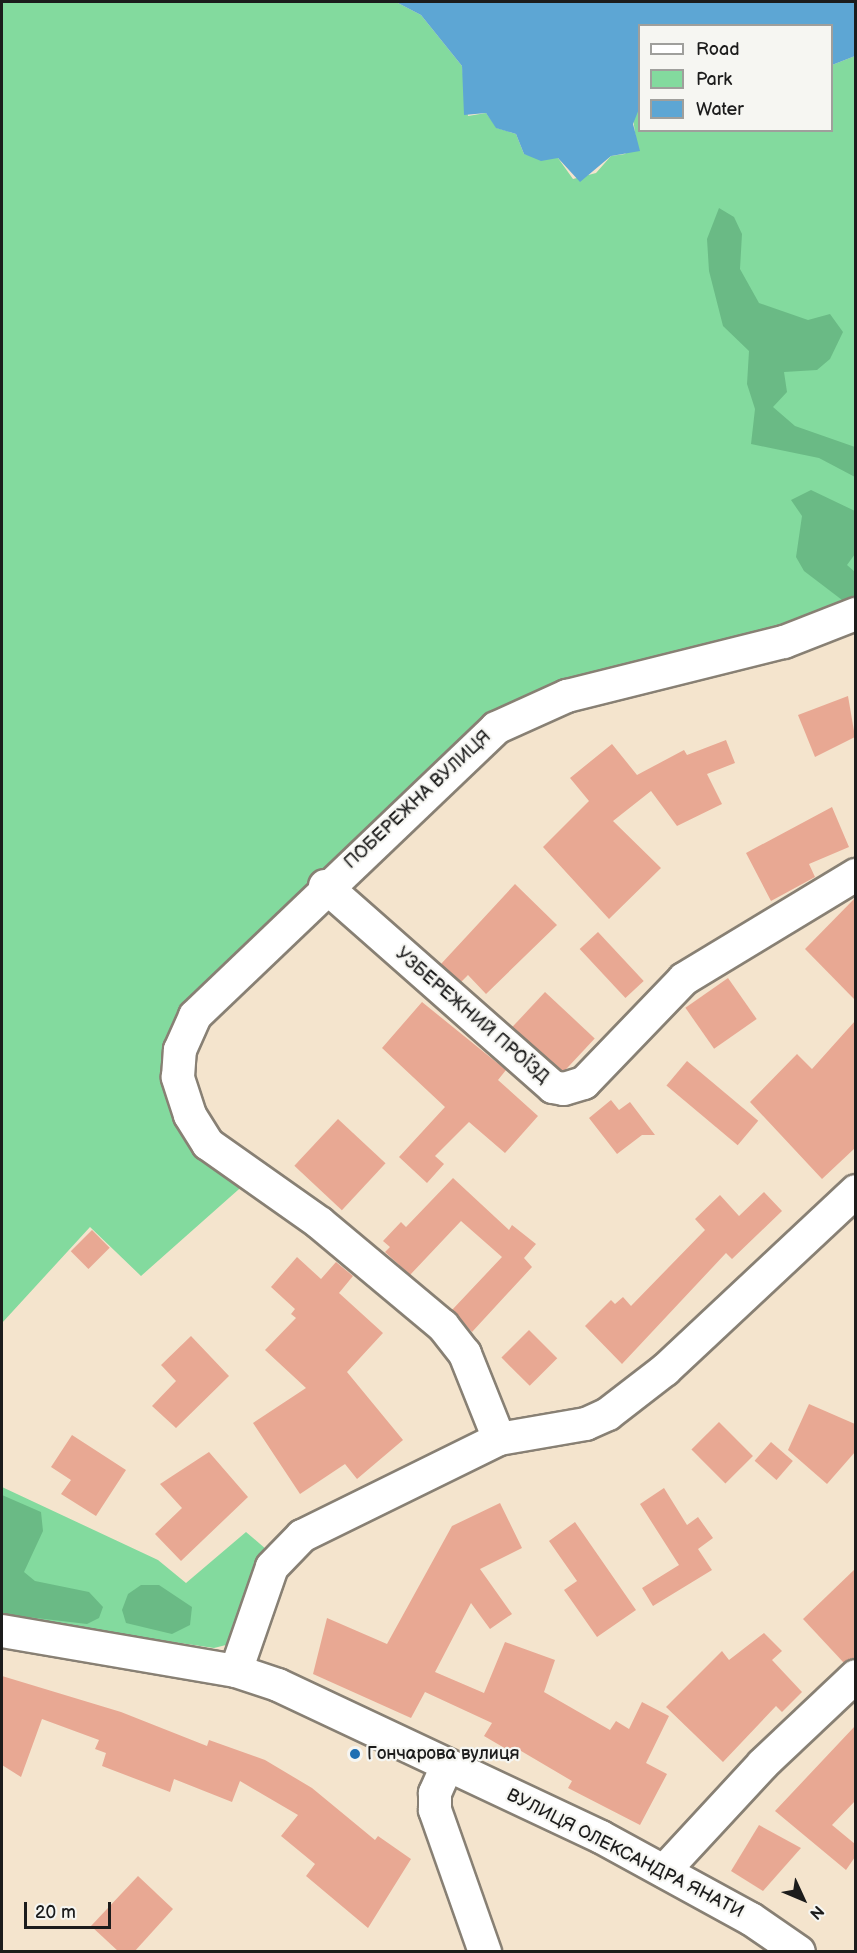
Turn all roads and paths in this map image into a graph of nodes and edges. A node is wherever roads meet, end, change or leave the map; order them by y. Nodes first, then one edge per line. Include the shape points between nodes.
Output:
1 (855, 614) edge
2 (855, 875) edge
3 (325, 886) junction
4 (855, 1191) edge
5 (499, 1439) junction
6 (2, 1631) edge
7 (236, 1671) junction
8 (855, 1676) edge
9 (447, 1766) junction
10 (664, 1871) junction
11 (485, 1952) edge
12 (799, 1952) edge

1 - 3 street, ПОБЕРЕЖНА ВУЛИЦЯ via 784,642 567,696 496,728
2 - 3 street, УЗБЕРЕЖНИЙ ПРОЇЗД via 684,979 584,1083 564,1089 553,1087
3 - 5 street, ПОБЕРЕЖНА ВУЛИЦЯ via 195,1016 180,1050 178,1077 190,1115 208,1144 320,1223 443,1326 465,1354
4 - 5 street via 630,1400 586,1424
5 - 7 street via 302,1536 286,1550 261,1594
6 - 7 street, ВУЛИЦЯ ОЛЕКСАНДРА ЯНАТИ
7 - 9 street, ВУЛИЦЯ ОЛЕКСАНДРА ЯНАТИ via 278,1685
8 - 10 street via 763,1764
9 - 10 street, ВУЛИЦЯ ОЛЕКСАНДРА ЯНАТИ
9 - 11 street via 435,1793 435,1810
10 - 12 street, ВУЛИЦЯ ОЛЕКСАНДРА ЯНАТИ

